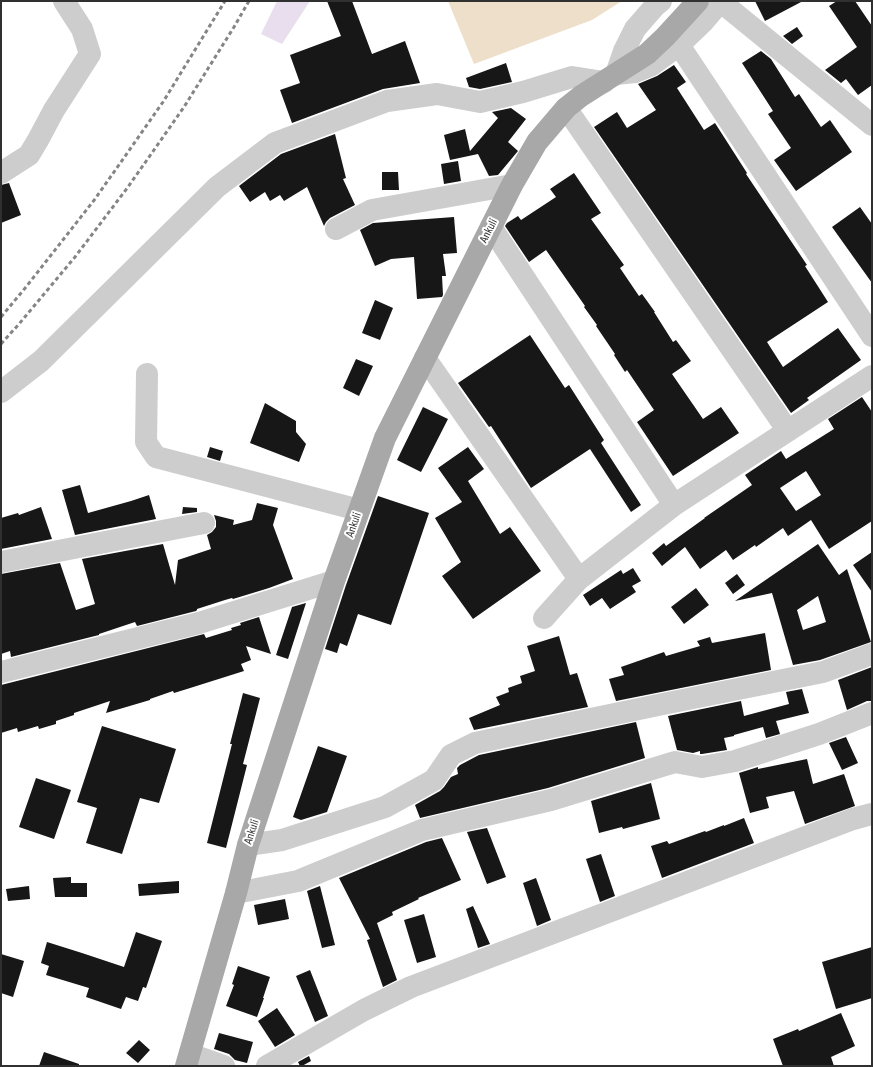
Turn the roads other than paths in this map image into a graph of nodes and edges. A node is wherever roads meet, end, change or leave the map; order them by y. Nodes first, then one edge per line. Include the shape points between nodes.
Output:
1 (64, 1) edge
2 (661, 1) edge
3 (698, 1) edge
4 (721, 1) edge
5 (679, 45) junction
6 (610, 78) junction
7 (566, 108) junction
8 (872, 125) edge
9 (1, 172) edge
10 (512, 185) junction
11 (491, 227) junction
12 (336, 229) dead end
13 (872, 336) edge
14 (425, 358) junction
15 (147, 374) dead end
16 (870, 381) edge
17 (1, 392) edge
18 (788, 431) junction
19 (674, 505) junction
20 (360, 510) junction
21 (204, 523) dead end
22 (1, 562) edge
23 (579, 579) junction
24 (334, 582) junction
25 (544, 618) dead end
26 (872, 654) edge
27 (1, 672) edge
28 (872, 713) edge
29 (872, 814) edge
30 (248, 845) junction
31 (236, 893) junction
32 (188, 1060) edge
33 (224, 1066) edge
34 (268, 1066) edge

1 - 9 street via 82,29 90,54 28,155
2 - 6 street via 635,29
3 - 6 main road, Ankuli via 647,54
4 - 5 street
4 - 8 street
5 - 6 street via 652,65
5 - 13 street
6 - 7 main road, Ankuli
6 - 17 street via 572,77 480,102 437,94 387,101 275,143 217,187 41,361
7 - 10 main road, Ankuli via 537,142
7 - 18 street
10 - 11 main road, Ankuli
10 - 12 street via 372,210
11 - 14 main road, Ankuli
11 - 19 street
14 - 20 main road, Ankuli via 385,438
14 - 23 street
15 - 20 street via 146,442 156,457
16 - 18 street
18 - 19 street
19 - 23 street
20 - 24 main road, Ankuli
21 - 22 street
23 - 25 street
24 - 27 street via 199,623
24 - 30 main road, Ankuli
26 - 30 street via 823,672 475,743 451,755 434,780 385,807 282,840
28 - 31 street via 819,734 735,761 702,767 675,762 551,800 422,830 298,881
29 - 34 street via 411,987 364,1010
30 - 31 main road, Ankuli
31 - 32 main road, Ankuli
32 - 33 street

